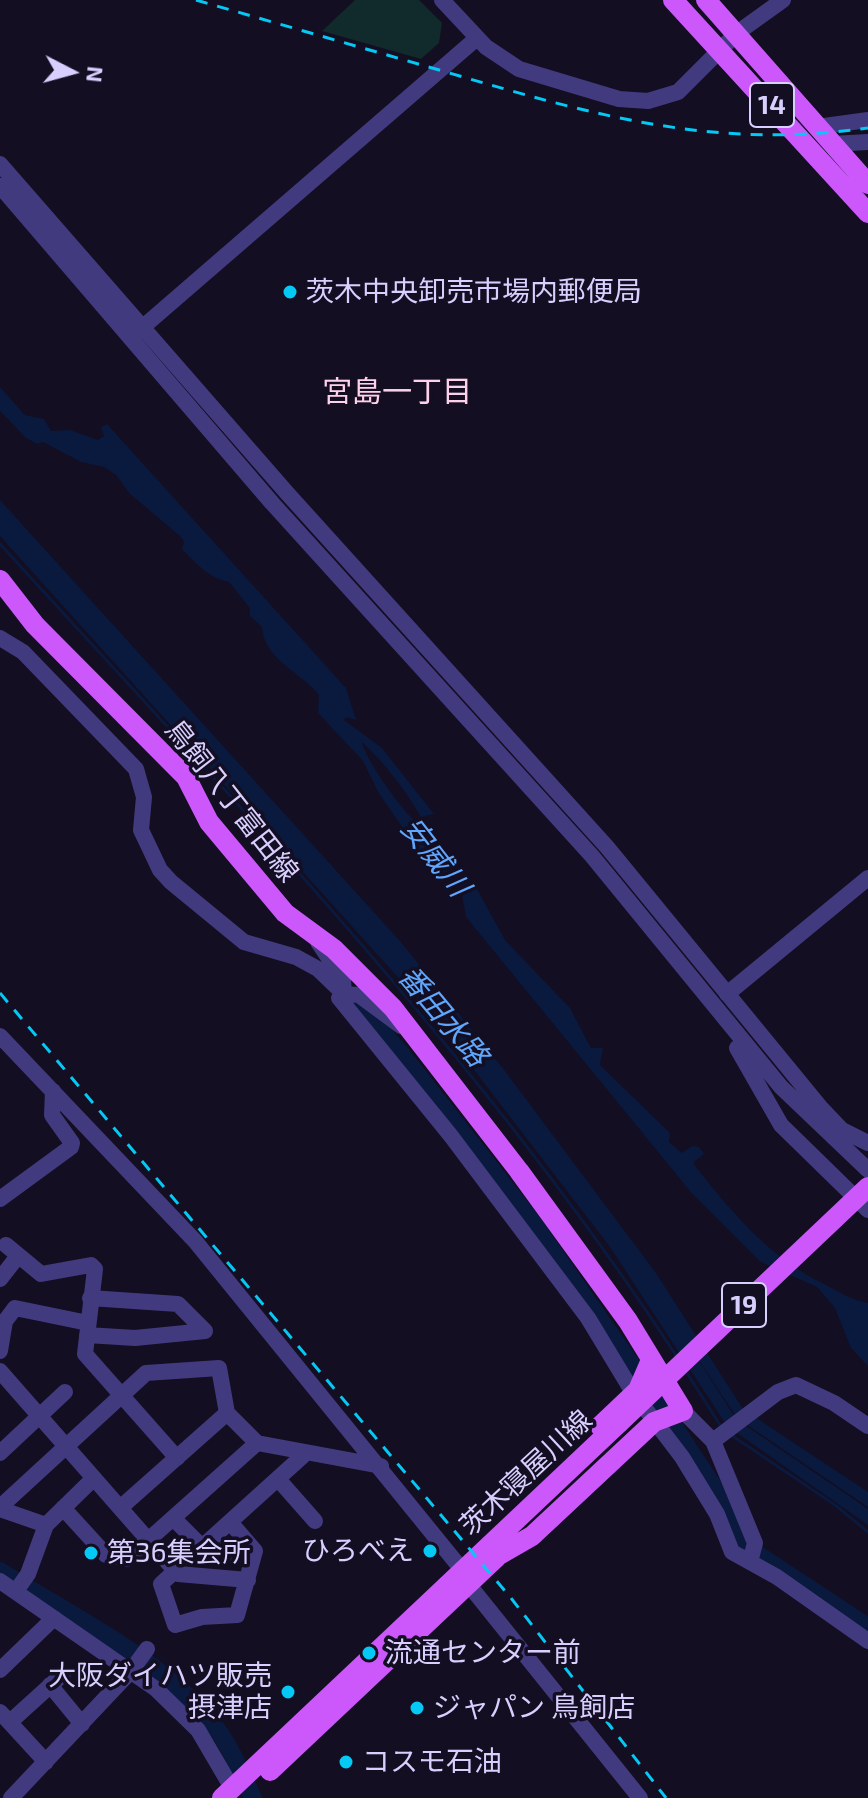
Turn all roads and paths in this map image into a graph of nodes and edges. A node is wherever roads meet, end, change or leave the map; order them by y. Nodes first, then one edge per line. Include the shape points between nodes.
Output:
1 (442, 0) edge
2 (673, 0) edge
3 (706, 0) edge
4 (783, 0) edge
5 (737, 33) junction
6 (477, 38) junction
7 (722, 50) junction
8 (868, 120) edge
9 (817, 127) junction
10 (868, 142) edge
11 (832, 144) junction
12 (0, 164) edge
13 (868, 184) edge
14 (0, 186) edge
15 (868, 213) edge
16 (144, 325) junction
17 (131, 338) junction
18 (0, 580) edge
19 (0, 638) edge
20 (868, 878) edge
21 (313, 933) junction
22 (718, 991) junction
23 (344, 994) junction
24 (725, 1020) junction
25 (0, 1036) edge
26 (415, 1037) junction
27 (53, 1091) junction
28 (868, 1143) edge
29 (868, 1170) edge
30 (868, 1187) edge
31 (0, 1199) edge
32 (868, 1207) edge
33 (0, 1279) edge
34 (90, 1298) junction
35 (87, 1329) junction
36 (0, 1351) edge
37 (650, 1363) junction
38 (0, 1371) edge
39 (65, 1392) dead end
40 (636, 1392) junction
41 (122, 1396) junction
42 (227, 1413) junction
43 (40, 1417) junction
44 (648, 1421) junction
45 (868, 1426) edge
46 (718, 1438) junction
47 (257, 1443) junction
48 (67, 1447) junction
49 (0, 1453) edge
50 (306, 1453) junction
51 (177, 1458) junction
52 (381, 1466) junction
53 (94, 1478) junction
54 (278, 1479) junction
55 (0, 1508) edge
56 (63, 1508) junction
57 (120, 1508) junction
58 (173, 1518) junction
59 (315, 1521) dead end
60 (230, 1522) junction
61 (46, 1525) junction
62 (148, 1540) junction
63 (750, 1562) junction
64 (175, 1571) junction
65 (466, 1578) junction
66 (248, 1580) junction
67 (0, 1581) edge
68 (16, 1591) junction
69 (54, 1618) junction
70 (868, 1641) edge
71 (139, 1660) junction
72 (0, 1670) edge
73 (5, 1717) edge
74 (82, 1724) junction
75 (46, 1762) junction
76 (239, 1789) edge
77 (11, 1798) edge
78 (640, 1798) edge

1 - 6 street
2 - 7 main road, 14
3 - 5 main road, 14
4 - 5 street
5 - 7 street
5 - 9 main road, 14
6 - 7 street via 519,69 633,101 678,92
6 - 16 street
7 - 15 main road, 14
8 - 9 street
9 - 11 main road, 14
10 - 11 street
11 - 13 main road, 14
12 - 16 street
14 - 17 street
16 - 17 street
16 - 22 street via 287,493 607,847
17 - 22 street via 272,503
18 - 21 main road, 鳥飼八丁富田線 via 35,625 163,751 186,777 209,822 285,913
19 - 23 street via 23,652 136,769 144,797 141,830 171,882 244,942 296,957
20 - 22 street
21 - 23 street via 343,979
21 - 26 main road, 鳥飼八丁富田線 via 393,1008
22 - 24 street
22 - 28 street via 842,1130
23 - 26 street via 359,995
23 - 40 street via 339,998 480,1172
24 - 29 street via 781,1087
24 - 32 street via 725,1030 781,1125
25 - 27 street
26 - 37 main road, 鳥飼八丁富田線 via 628,1321
27 - 31 street via 52,1115 71,1147
27 - 52 street via 195,1241
30 - 44 main road, 茨木寝屋川線 / 19, bridge
32 - 44 main road, 茨木寝屋川線 / 19
33 - 34 street via 12,1251 41,1274 91,1265 95,1269
34 - 35 street
34 - 35 street via 178,1304 205,1331 135,1338
35 - 36 street via 15,1308 5,1321
35 - 41 street via 85,1354
37 - 40 main road
37 - 44 main road, 鳥飼八丁富田線
38 - 43 street
39 - 43 street
40 - 44 main road
40 - 44 street
41 - 42 street via 146,1373 219,1368
41 - 48 street
41 - 51 street
42 - 47 street
42 - 51 street
43 - 48 street
43 - 49 street
44 - 46 street
44 - 63 street via 682,1457 717,1514 732,1552
44 - 65 main road, 茨木寝屋川線 / 19
45 - 46 street via 796,1385 778,1392
46 - 63 street via 755,1543
47 - 50 street
47 - 58 street
48 - 53 street
48 - 55 street
50 - 52 street
50 - 54 street
51 - 57 street
52 - 65 street
53 - 56 street
53 - 57 street
54 - 59 street
54 - 60 street
55 - 61 street
56 - 61 street
56 - 62 street via 106,1555 127,1559
57 - 62 street
58 - 60 street via 202,1547
58 - 62 street
60 - 66 street via 255,1551
61 - 68 street
62 - 64 street
63 - 70 street
64 - 66 street
64 - 66 street via 161,1584 175,1625 237,1615
65 - 76 main road, 茨木寝屋川線 / 19
65 - 78 street
67 - 68 street
68 - 69 street
69 - 71 street
69 - 72 street
71 - 74 street
71 - 76 street via 156,1689 198,1730
73 - 74 street via 57,1680
73 - 75 street
74 - 75 street
75 - 77 street

